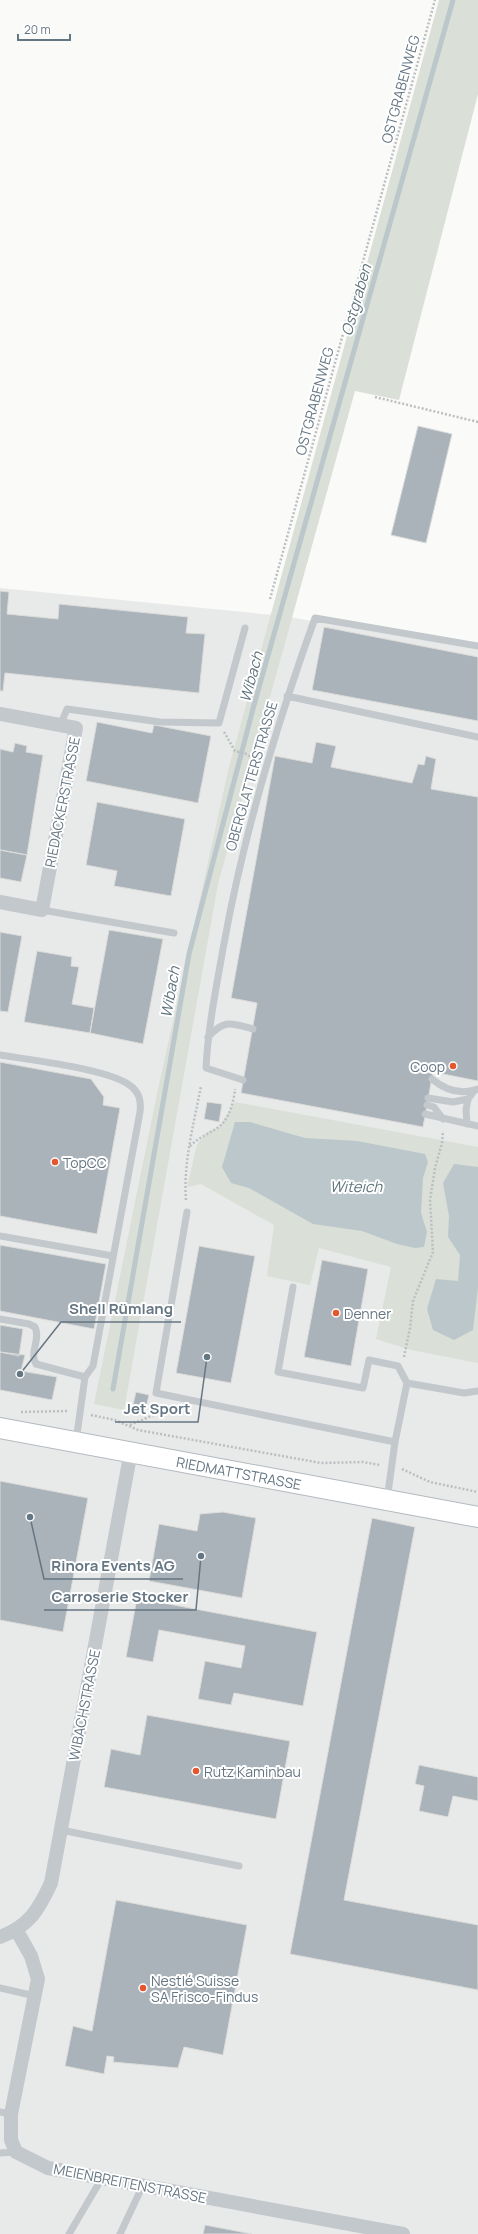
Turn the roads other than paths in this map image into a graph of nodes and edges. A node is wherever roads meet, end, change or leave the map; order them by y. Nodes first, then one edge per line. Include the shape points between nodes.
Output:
1 (245, 628) dead end
2 (478, 646) edge
3 (287, 696) junction
4 (0, 714) edge
5 (60, 726) junction
6 (478, 737) edge
7 (0, 902) edge
8 (42, 910) junction
9 (174, 933) dead end
10 (253, 1029) dead end
11 (208, 1037) junction
12 (0, 1055) edge
13 (432, 1079) dead end
14 (243, 1080) dead end
15 (476, 1090) edge
16 (468, 1099) junction
17 (425, 1114) dead end
18 (443, 1119) junction
19 (467, 1124) junction
20 (478, 1126) edge
21 (187, 1212) dead end
22 (0, 1236) edge
23 (113, 1256) junction
24 (293, 1287) dead end
25 (0, 1319) edge
26 (85, 1378) junction
27 (407, 1383) junction
28 (478, 1391) edge
29 (0, 1428) edge
30 (76, 1441) junction
31 (395, 1442) junction
32 (131, 1451) junction
33 (386, 1500) junction
34 (478, 1517) edge
35 (61, 1830) junction
36 (239, 1866) dead end
37 (17, 1930) junction
38 (0, 1937) edge
39 (0, 1988) edge
40 (35, 1996) junction
41 (6, 2113) edge
42 (16, 2152) junction
43 (0, 2153) edge
44 (102, 2178) junction
45 (143, 2185) junction
46 (70, 2234) edge
47 (120, 2234) edge
48 (403, 2234) edge

1 - 5 lane via 219,723 160,722 67,709
2 - 3 lane, OBERGLATTERSTRASSE via 315,618
3 - 6 lane
3 - 11 lane, OBERGLATTERSTRASSE via 234,891
4 - 5 street, RIEDACKERSTRASSE
5 - 8 street, RIEDACKERSTRASSE via 76,728
7 - 8 street
8 - 9 lane
10 - 11 lane via 227,1022 218,1026
11 - 14 lane, OBERGLATTERSTRASSE via 206,1068
12 - 23 lane via 109,1075 125,1082 138,1095 140,1112
13 - 15 lane via 448,1090
15 - 16 lane
16 - 18 lane via 427,1102
16 - 19 lane
17 - 18 lane
18 - 19 lane
19 - 20 lane
21 - 31 lane via 156,1393
22 - 23 lane
23 - 26 lane via 93,1366
24 - 27 lane via 278,1372 363,1388 369,1360 398,1366
25 - 26 lane via 35,1327 36,1364
26 - 30 lane
27 - 28 lane via 464,1393
27 - 31 lane
29 - 30 main road, RIEDMATTSTRASSE
30 - 32 main road, RIEDMATTSTRASSE
31 - 33 lane
32 - 33 main road, RIEDMATTSTRASSE
32 - 35 street, WIBACHSTRASSE
33 - 34 main road, RIEDMATTSTRASSE
35 - 36 lane
35 - 37 street, WIBACHSTRASSE via 51,1883 39,1908
37 - 38 street, WIBACHSTRASSE
37 - 40 street via 31,1956 38,1979
39 - 40 lane
40 - 41 street
41 - 42 street
42 - 43 lane
42 - 44 street, MEIENBREITENSTRASSE via 48,2168
44 - 45 street, MEIENBREITENSTRASSE
44 - 46 lane
45 - 47 lane
45 - 48 street, MEIENBREITENSTRASSE

